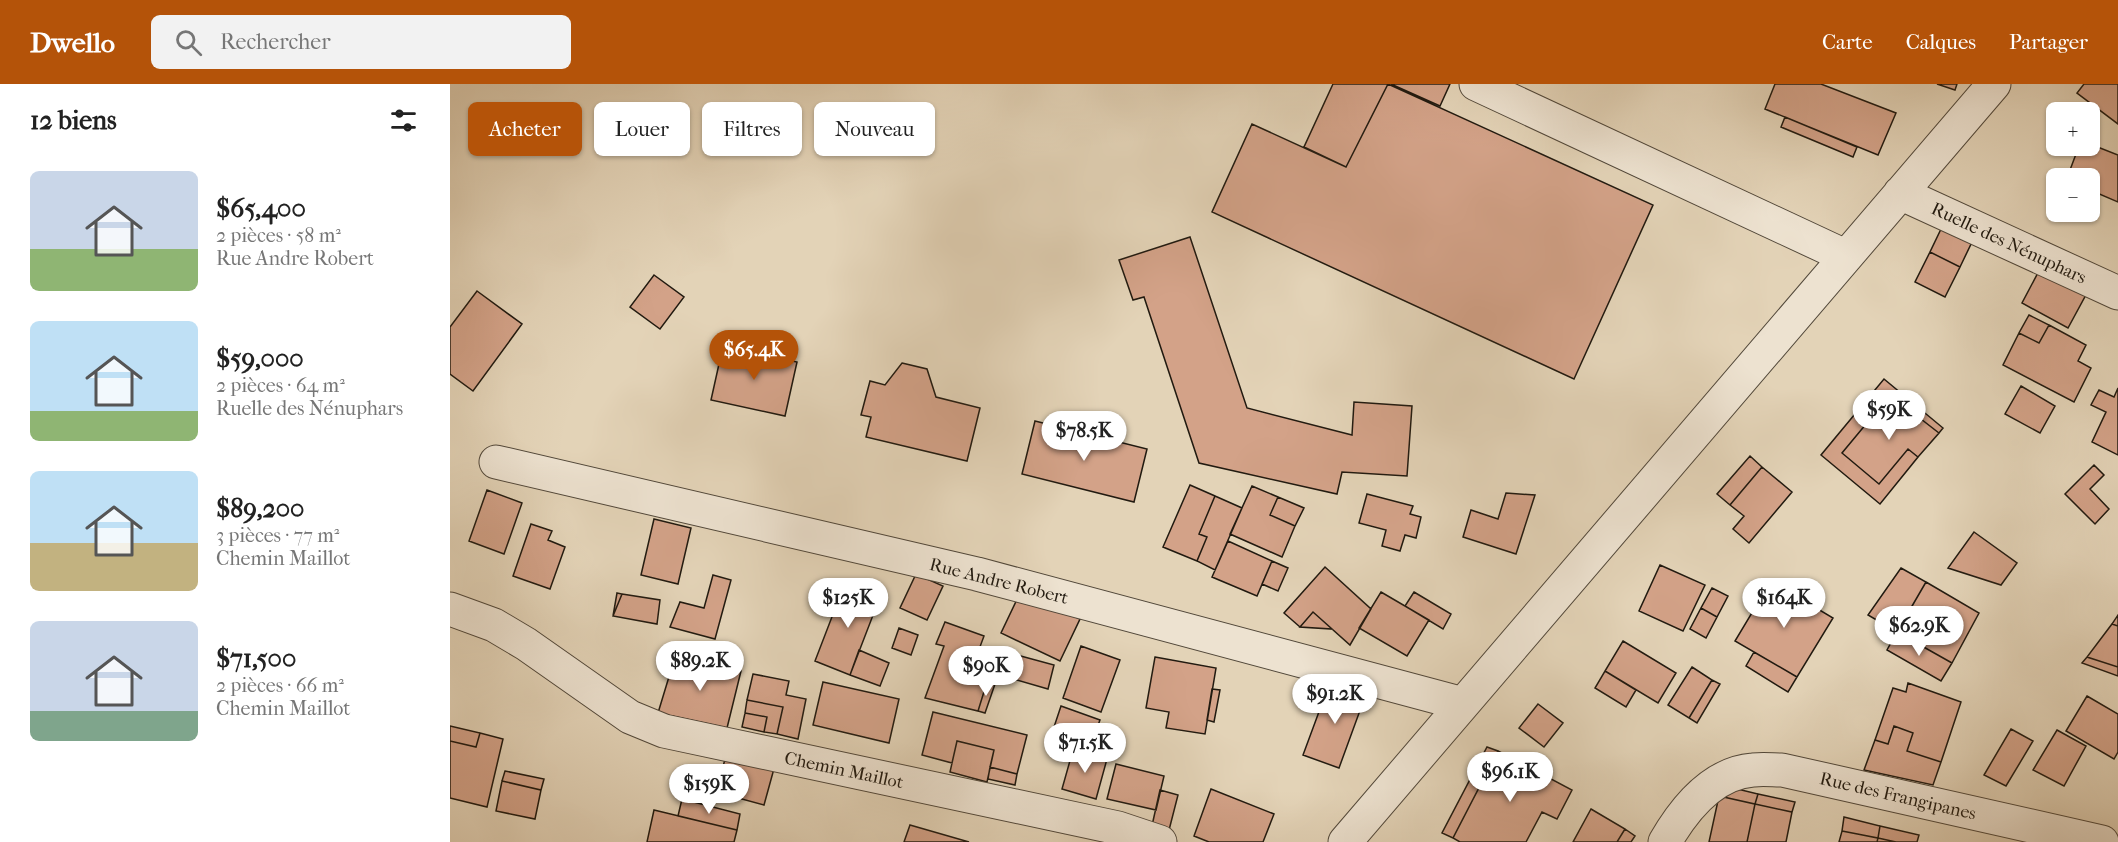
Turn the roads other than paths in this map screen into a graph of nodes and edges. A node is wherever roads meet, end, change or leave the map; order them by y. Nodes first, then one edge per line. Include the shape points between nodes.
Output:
1 (1476, 84) edge
2 (1994, 84) edge
3 (1900, 193) junction
4 (1845, 256) junction
5 (2118, 292) edge
6 (496, 462) dead end
7 (450, 609) edge
8 (1463, 704) junction
9 (1160, 842) edge
10 (1345, 842) edge
11 (1665, 842) edge
12 (2102, 842) edge

1 - 4 street
2 - 3 street
3 - 4 street
3 - 5 street, Ruelle des Nénuphars
4 - 8 street
6 - 8 street, Rue Andre Robert via 977,574
7 - 9 street, Chemin Maillot via 526,644 630,717 664,731 1118,828
8 - 10 street
11 - 12 street, Rue des Frangipanes via 1698,796 1725,778 1752,770 1782,770

